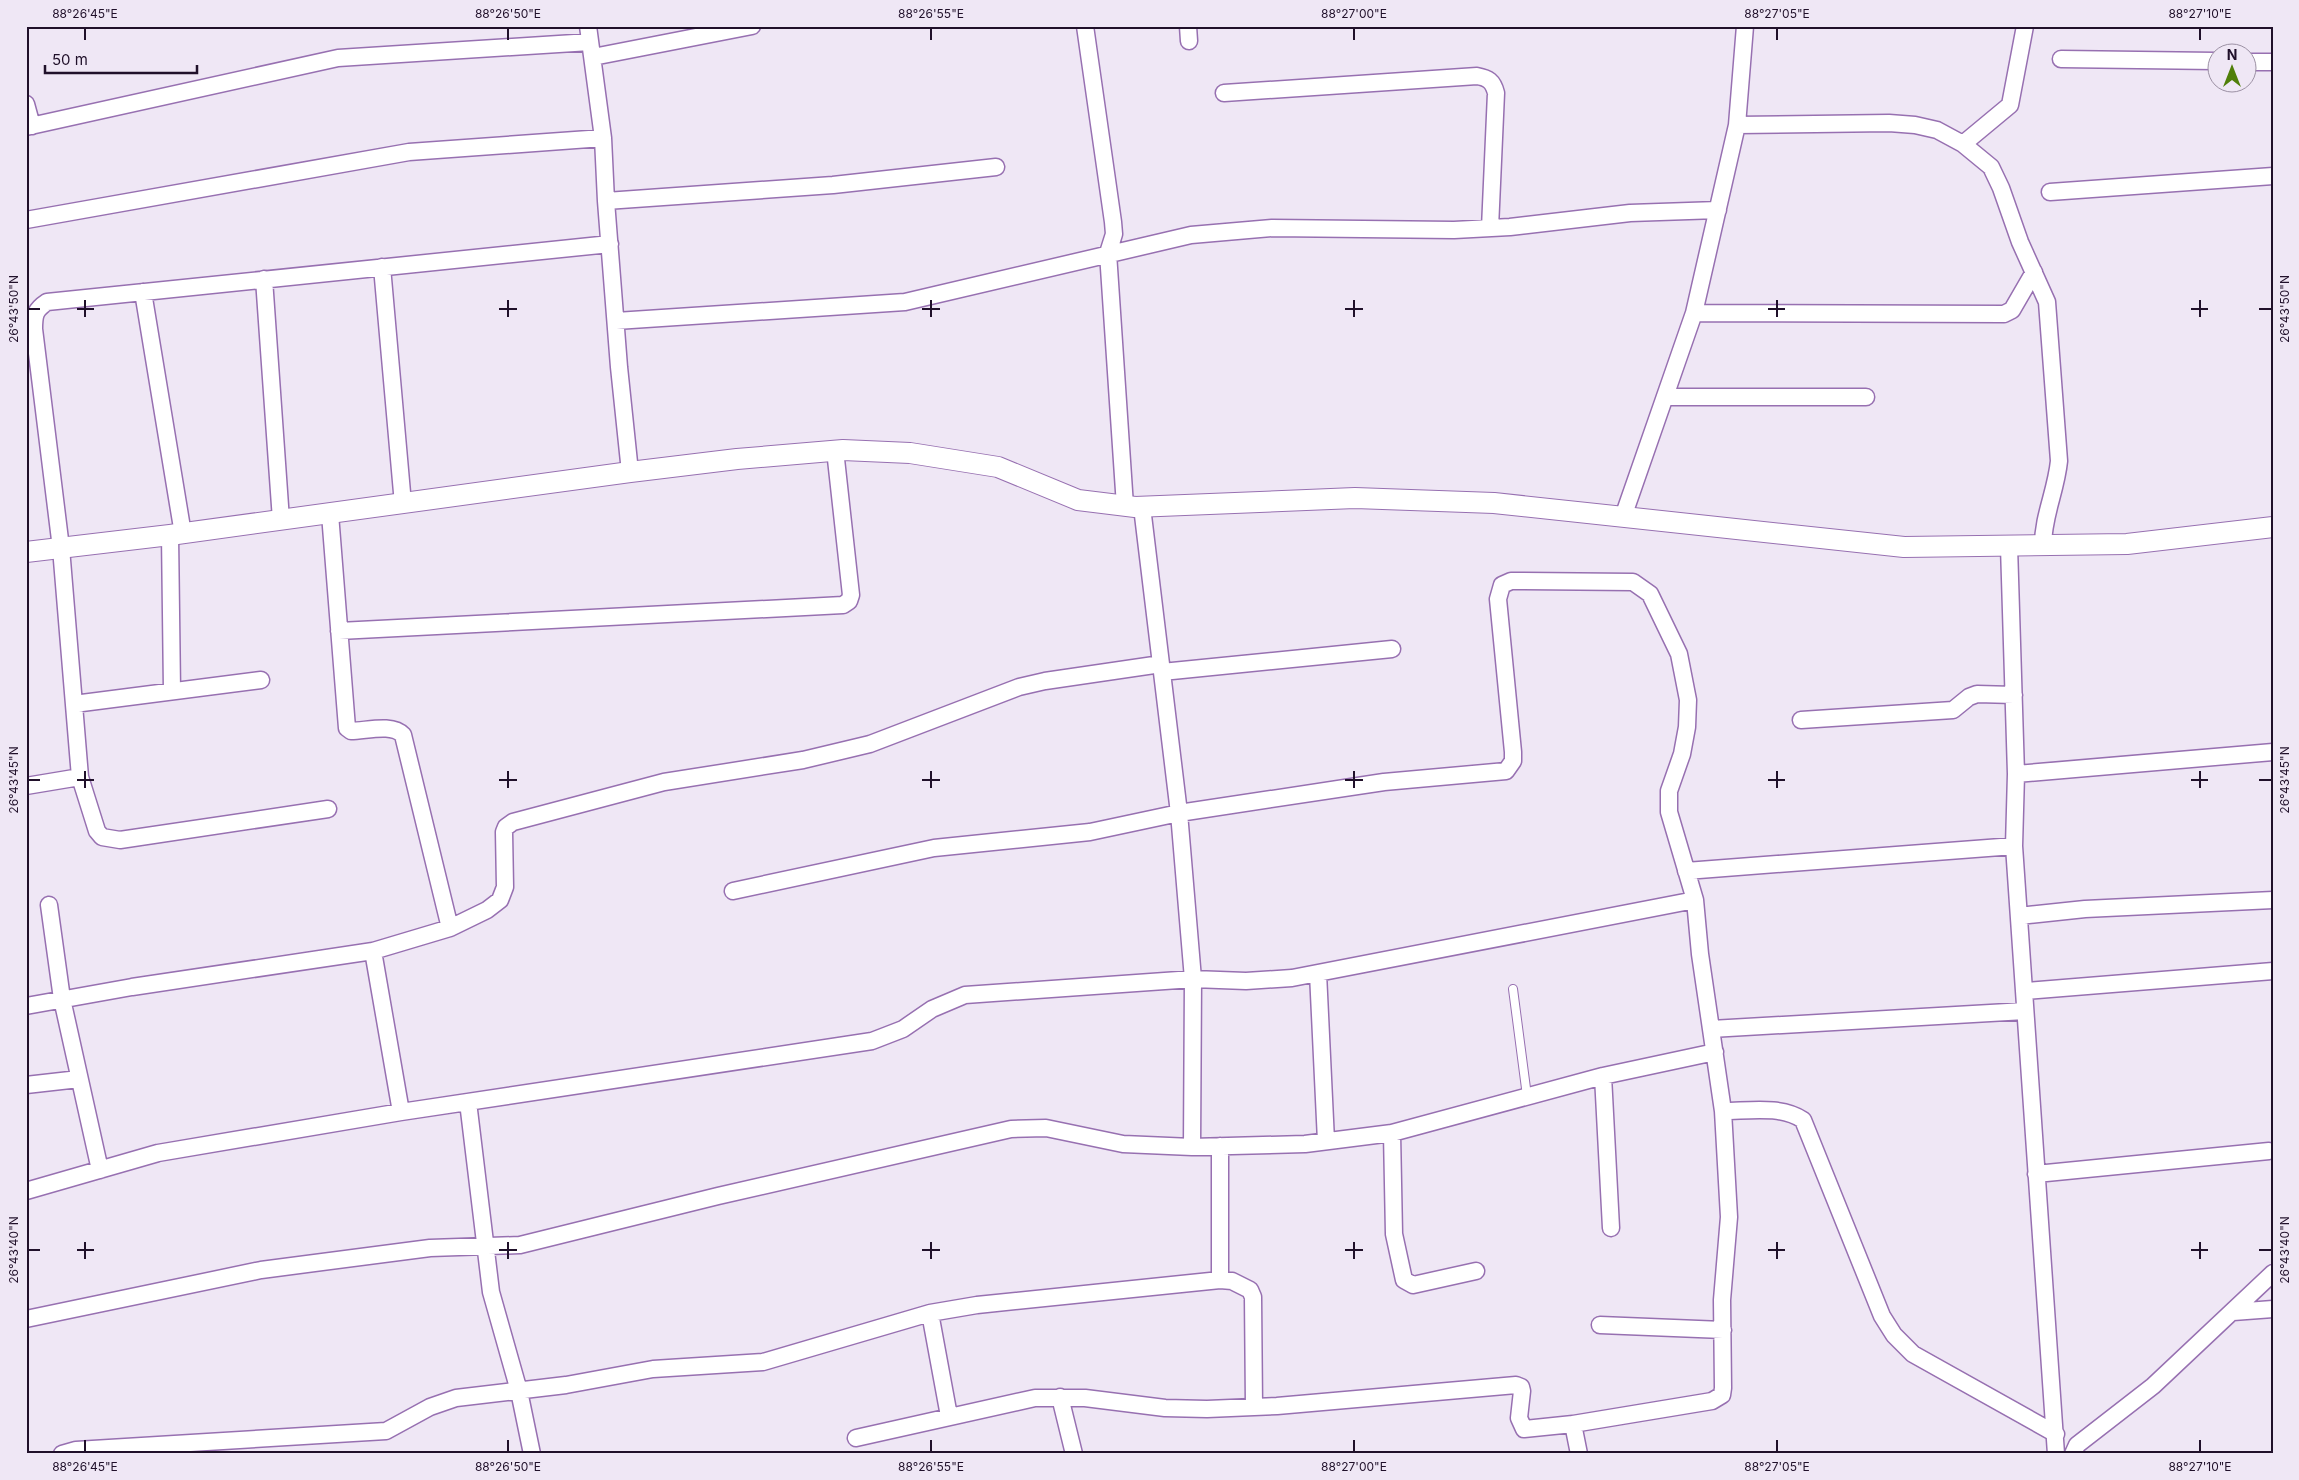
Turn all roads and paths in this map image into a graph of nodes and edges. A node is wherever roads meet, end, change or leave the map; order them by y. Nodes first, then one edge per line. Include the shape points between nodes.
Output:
1 (752, 26) edge
2 (1085, 26) edge
3 (1745, 26) edge
4 (2026, 26) edge
5 (590, 42) edge
6 (2061, 59) dead end
7 (2206, 61) edge
8 (2256, 62) edge
9 (2273, 62) edge
10 (1224, 93) dead end
11 (26, 104) edge
12 (1738, 125) junction
13 (29, 126) edge
14 (604, 138) junction
15 (1963, 144) junction
16 (996, 168) dead end
17 (2273, 176) edge
18 (2050, 192) dead end
19 (606, 201) junction
20 (1718, 210) junction
21 (26, 220) edge
22 (1490, 228) junction
23 (610, 244) junction
24 (1108, 252) junction
25 (382, 267) junction
26 (2034, 272) junction
27 (264, 279) junction
28 (144, 292) junction
29 (32, 308) edge
30 (1694, 312) junction
31 (616, 321) junction
32 (1665, 397) junction
33 (1866, 397) dead end
34 (835, 450) junction
35 (630, 472) junction
36 (403, 504) junction
37 (1133, 506) junction
38 (330, 514) junction
39 (1623, 517) junction
40 (281, 520) junction
41 (2273, 526) edge
42 (176, 534) junction
43 (2009, 546) junction
44 (2043, 546) junction
45 (61, 548) junction
46 (26, 552) edge
47 (339, 631) junction
48 (1392, 649) dead end
49 (1161, 668) junction
50 (261, 680) dead end
51 (172, 691) junction
52 (2014, 695) junction
53 (74, 704) junction
54 (1801, 720) dead end
55 (2273, 752) edge
56 (2016, 774) junction
57 (80, 777) junction
58 (26, 786) edge
59 (328, 809) dead end
60 (1179, 813) junction
61 (2014, 846) junction
62 (1686, 871) junction
63 (732, 891) dead end
64 (1695, 900) junction
65 (2273, 900) edge
66 (49, 905) dead end
67 (2019, 916) junction
68 (450, 928) junction
69 (373, 951) junction
70 (2273, 972) edge
71 (1318, 973) junction
72 (1192, 979) junction
73 (1513, 989) dead end
74 (2024, 991) junction
75 (62, 999) junction
76 (26, 1006) edge
77 (2026, 1011) junction
78 (1711, 1029) junction
79 (1715, 1052) junction
80 (1603, 1076) junction
81 (79, 1079) junction
82 (26, 1085) edge
83 (1527, 1096) junction
84 (468, 1102) junction
85 (1722, 1111) junction
86 (401, 1112) junction
87 (1392, 1133) junction
88 (1326, 1142) junction
89 (1220, 1146) junction
90 (1192, 1147) junction
91 (2269, 1151) dead end
92 (100, 1170) junction
93 (2036, 1174) junction
94 (26, 1190) edge
95 (1610, 1228) dead end
96 (486, 1246) junction
97 (1476, 1271) dead end
98 (2273, 1273) edge
99 (1226, 1281) junction
100 (2273, 1309) edge
101 (2233, 1312) junction
102 (930, 1313) junction
103 (26, 1319) edge
104 (1600, 1325) dead end
105 (1722, 1330) junction
106 (519, 1391) junction
107 (1060, 1397) junction
108 (1265, 1406) junction
109 (949, 1416) junction
110 (1573, 1424) junction
111 (2056, 1434) junction
112 (856, 1438) dead end
113 (62, 1454) edge
114 (532, 1454) edge
115 (1074, 1454) edge
116 (1579, 1454) edge
117 (2056, 1454) edge
118 (2073, 1454) edge

1 - 5 street
2 - 24 street via 1113,222 1114,234
3 - 12 street
4 - 15 street via 2010,105
5 - 13 street via 338,58
5 - 14 street
6 - 7 street
8 - 9 street
10 - 22 street via 1476,76 1487,78 1494,84 1496,93
11 - 13 street
12 - 15 street via 1906,124 1937,130
12 - 20 street
14 - 19 street
14 - 21 street via 409,152
15 - 26 street via 1991,167
16 - 19 street via 833,185
17 - 18 street
19 - 23 street
20 - 22 street via 1630,212
20 - 30 street
22 - 24 street via 1272,228 1191,235
23 - 25 street
23 - 31 street
24 - 31 street via 906,302
24 - 37 street
25 - 27 street
25 - 36 street
26 - 30 street via 2012,310 2004,314
26 - 44 street via 2048,309 2059,461 2057,480 2046,514
27 - 28 street
27 - 40 street
28 - 29 street via 47,302
28 - 42 street
29 - 45 street
30 - 32 street
31 - 35 street
32 - 33 street
32 - 39 street
34 - 35 street
34 - 37 street via 910,453 998,467 1078,500
34 - 47 street via 851,595 843,605
35 - 36 street
36 - 38 street
37 - 39 street via 1355,498 1494,503
37 - 49 street
38 - 40 street
38 - 47 street
39 - 43 street via 1904,547
40 - 42 street
41 - 44 street via 2127,544
42 - 45 street
42 - 51 street
43 - 44 street
43 - 52 street
45 - 46 street
45 - 53 street
47 - 68 street via 347,728 351,731 392,728 403,735
48 - 49 street
49 - 60 street
49 - 68 street via 1019,687 870,744 803,760 664,782 513,822 504,832 505,886 500,900
50 - 51 street
51 - 53 street
52 - 54 street via 1977,694 1953,710
52 - 56 street
53 - 57 street
55 - 56 street
56 - 61 street
57 - 58 street
57 - 59 street via 97,831 110,840
60 - 62 street via 1384,782 1506,771 1513,761 1513,752 1498,599 1502,585 1511,581 1633,582 1650,594 1679,654 1688,700 1682,754 1669,791 1669,812
60 - 63 street via 1090,832 934,848
60 - 72 street
61 - 62 street
61 - 67 street
62 - 64 street
64 - 71 street
64 - 78 street
65 - 67 street via 2085,909
66 - 75 street
67 - 74 street
68 - 69 street
69 - 75 street
69 - 86 street
70 - 74 street
71 - 72 street via 1246,982
71 - 88 street
72 - 84 street via 965,995 932,1009 903,1029 872,1041
72 - 90 street
73 - 83 lane
74 - 77 street
75 - 76 street
75 - 81 street
77 - 78 street
77 - 93 street
78 - 79 street
79 - 80 street
79 - 85 street
80 - 83 street
80 - 95 street
81 - 82 street
81 - 92 street
83 - 87 street
84 - 86 street
84 - 96 street
85 - 105 street via 1729,1217
85 - 111 street via 1780,1111 1803,1120 1882,1316 1894,1335 1913,1354
86 - 92 street via 158,1153
87 - 88 street
87 - 97 street via 1394,1234 1404,1280 1413,1284
88 - 89 street
89 - 90 street
89 - 99 street
90 - 96 street via 1123,1144 1046,1128 1011,1129 718,1196 552,1238 520,1245
91 - 93 street
92 - 94 street
93 - 111 street
96 - 103 street via 430,1248 261,1270
96 - 106 street via 491,1292
98 - 101 street
99 - 102 street via 977,1305
99 - 108 street via 1250,1290
100 - 101 street
101 - 118 street via 2153,1386 2077,1445
102 - 106 street via 763,1362 653,1369
102 - 109 street
104 - 105 street
105 - 110 street via 1724,1388 1718,1399
106 - 113 street via 444,1402 386,1431 76,1450
106 - 114 street
107 - 108 street via 1165,1408
107 - 109 street via 1035,1398
107 - 115 street
108 - 110 street via 1516,1385 1522,1391 1520,1418 1524,1429
109 - 112 street
110 - 116 street
111 - 117 street

